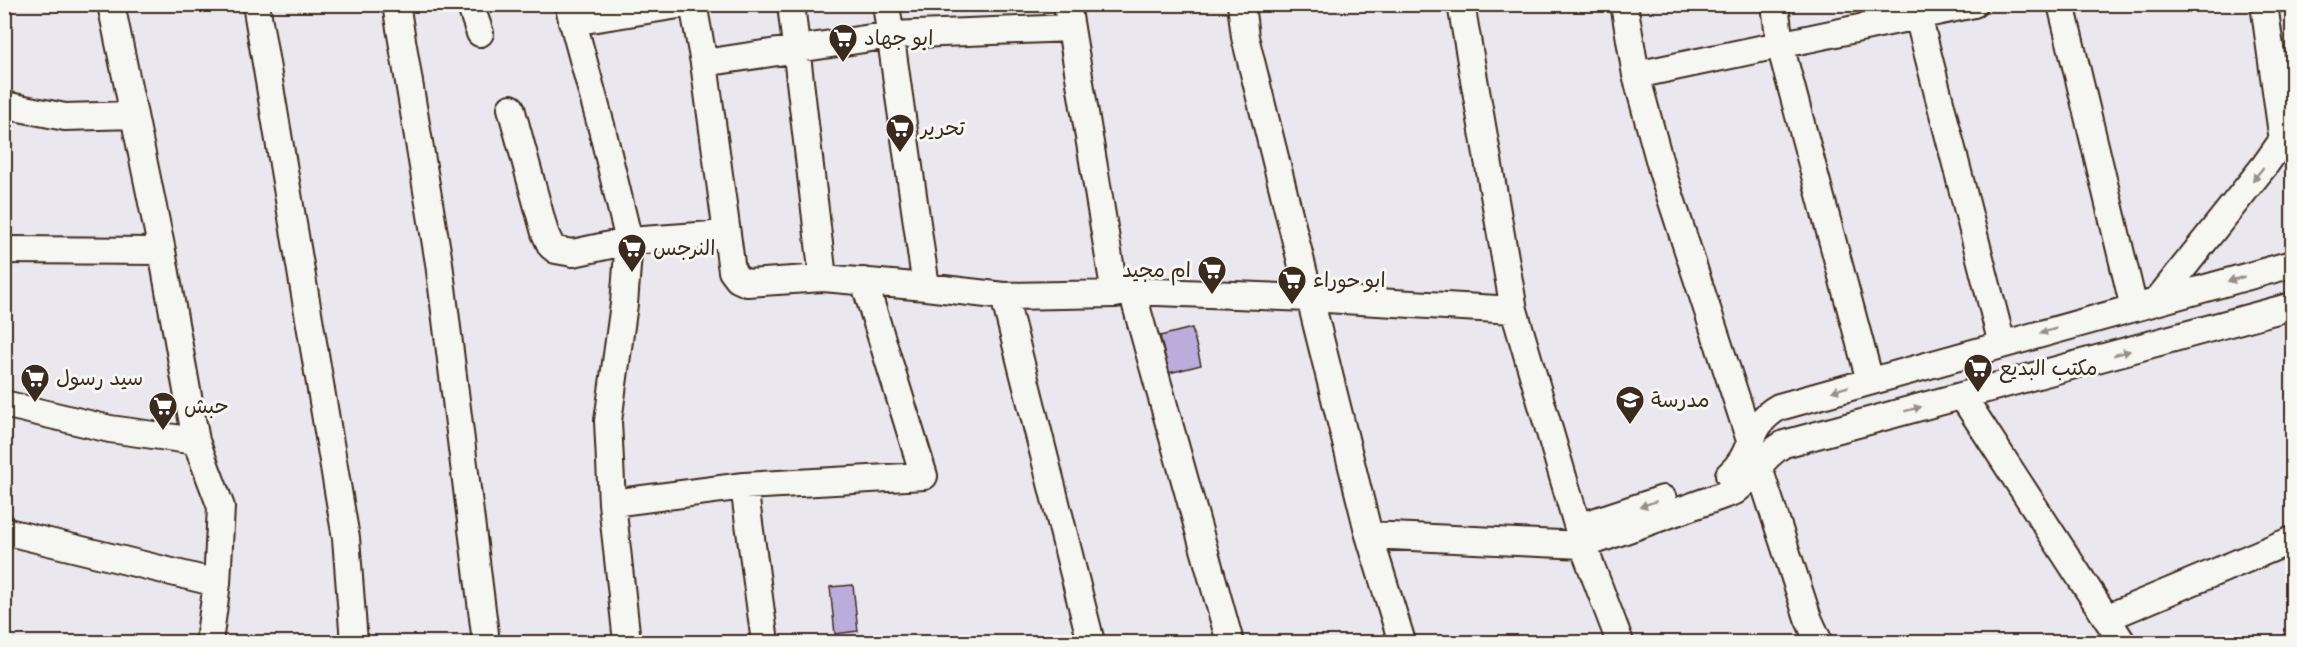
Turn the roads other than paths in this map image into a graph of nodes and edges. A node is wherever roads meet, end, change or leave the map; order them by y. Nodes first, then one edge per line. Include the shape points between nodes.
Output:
1 (111, 4) edge
2 (256, 4) edge
3 (396, 4) edge
4 (470, 4) edge
5 (686, 4) edge
6 (693, 4) edge
7 (791, 4) edge
8 (886, 4) edge
9 (1241, 4) edge
10 (1461, 4) edge
11 (1624, 4) edge
12 (1775, 4) edge
13 (1974, 4) edge
14 (2061, 4) edge
15 (2264, 4) edge
16 (570, 13) edge
17 (1069, 16) edge
18 (1918, 16) junction
19 (480, 33) dead end
20 (891, 35) junction
21 (1780, 45) junction
22 (796, 50) junction
23 (704, 63) junction
24 (1635, 75) junction
25 (4, 105) edge
26 (511, 108) dead end
27 (134, 115) junction
28 (2288, 134) edge
29 (726, 234) junction
30 (629, 241) junction
31 (4, 250) edge
32 (162, 251) junction
33 (2292, 264) edge
34 (823, 278) junction
35 (864, 281) junction
36 (926, 287) junction
37 (1123, 292) junction
38 (1004, 296) junction
39 (1310, 298) junction
40 (2145, 305) junction
41 (2292, 306) edge
42 (1514, 310) junction
43 (2002, 344) junction
44 (1870, 381) junction
45 (1963, 397) junction
46 (4, 404) edge
47 (196, 441) junction
48 (1750, 443) junction
49 (1758, 467) junction
50 (744, 486) junction
51 (612, 503) junction
52 (4, 531) edge
53 (1369, 535) junction
54 (1580, 536) junction
55 (2292, 540) edge
56 (217, 583) junction
57 (2106, 618) junction
58 (209, 642) edge
59 (354, 642) edge
60 (486, 642) edge
61 (627, 642) edge
62 (765, 642) edge
63 (1091, 642) edge
64 (1230, 642) edge
65 (1402, 642) edge
66 (1620, 642) edge
67 (1819, 642) edge
68 (2121, 642) edge

1 - 27 street
2 - 59 street via 346,538
3 - 60 street via 439,263
4 - 19 street
5 - 16 street
6 - 23 street
7 - 22 street
8 - 20 street
9 - 39 street via 1245,37
10 - 42 street
11 - 24 street
12 - 21 street
13 - 18 street
14 - 40 street
15 - 28 street
16 - 30 street
17 - 20 street
17 - 37 street
18 - 21 street
18 - 43 street
20 - 22 street
20 - 36 street
21 - 24 street
21 - 44 street
22 - 23 street
22 - 34 street
23 - 29 street
24 - 48 street
25 - 27 street via 65,117
26 - 30 street via 551,246 573,253
27 - 32 street
28 -> 40 street
29 - 30 street
29 - 34 street via 732,271 738,279 747,283
30 - 51 street via 608,421
31 - 32 street
32 - 47 street
33 -> 40 street
34 - 35 street
35 - 36 street
35 - 50 street via 924,476
36 - 38 street
37 - 38 street
37 - 39 street
37 - 64 street
38 - 63 street
39 - 42 street
39 - 53 street
40 -> 43 street
45 -> 41 street
42 - 54 street
43 - 44 street
44 -> 48 street via 1779,407 1758,423
49 -> 45 street via 1769,453 1784,444
45 - 57 street
46 - 47 street via 110,429
47 - 56 street via 221,507
48 - 49 street
48 -> 54 street via 1743,461 1721,480
49 - 54 street via 1744,484 1725,496
49 - 67 street
50 - 51 street
50 - 62 street
51 - 61 street
52 - 56 street
53 - 54 street
53 - 65 street
54 - 66 street
55 - 57 street
56 - 58 street
57 - 68 street

